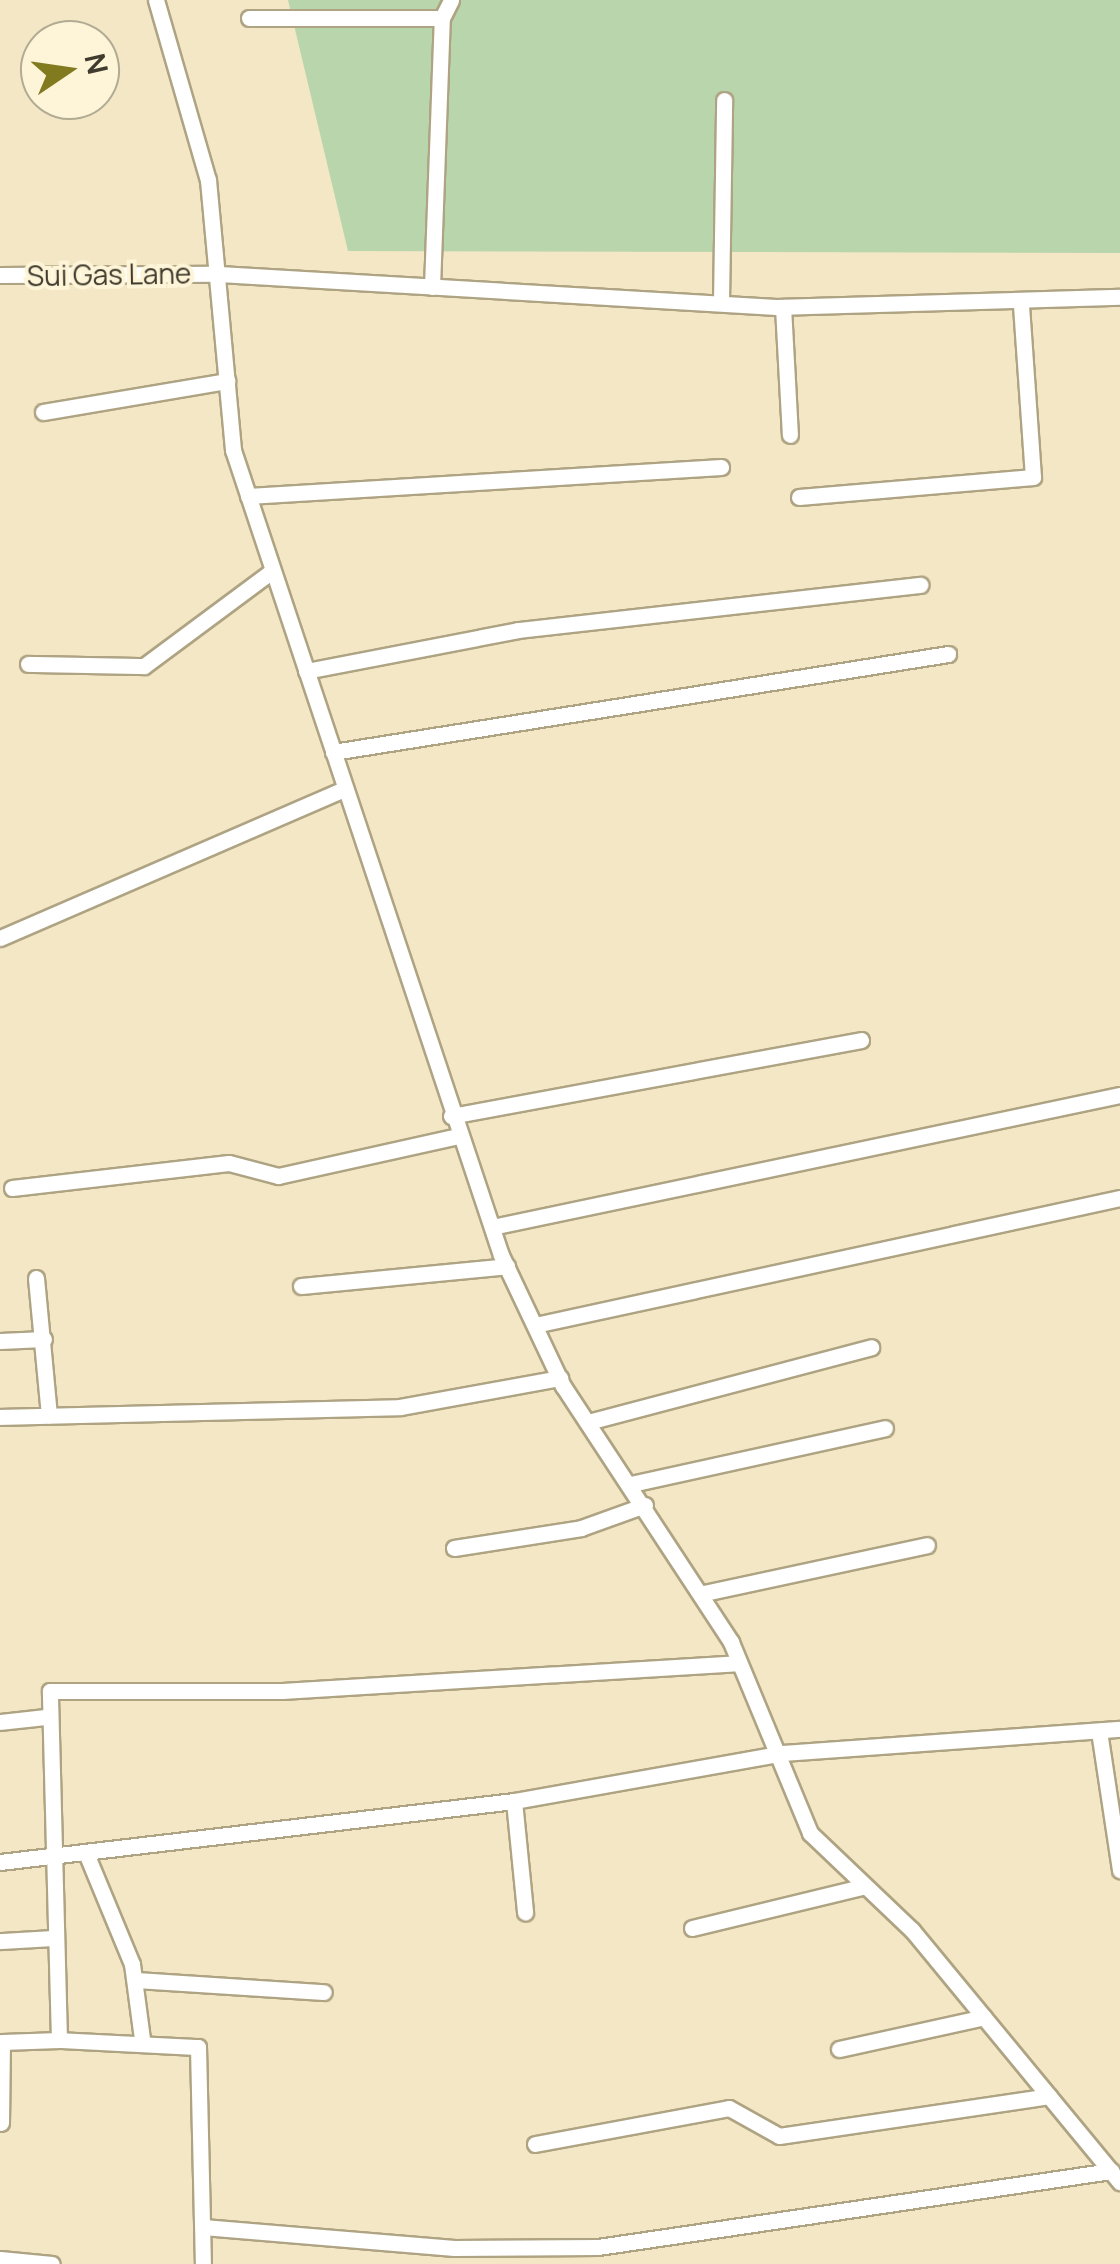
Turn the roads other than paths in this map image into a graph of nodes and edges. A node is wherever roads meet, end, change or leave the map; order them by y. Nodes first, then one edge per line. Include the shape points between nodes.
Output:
1 (156, 0) edge
2 (373, 0) edge
3 (451, 0) edge
4 (249, 18) dead end
5 (373, 18) junction
6 (442, 18) junction
7 (724, 100) dead end
8 (219, 274) junction
9 (8, 275) edge
10 (432, 287) junction
11 (1120, 297) edge
12 (721, 302) junction
13 (1021, 304) junction
14 (782, 306) junction
15 (227, 381) junction
16 (44, 412) dead end
17 (790, 435) dead end
18 (721, 468) dead end
19 (248, 496) junction
20 (799, 498) dead end
21 (272, 571) junction
22 (920, 585) dead end
23 (948, 654) dead end
24 (28, 664) dead end
25 (306, 671) junction
26 (332, 752) junction
27 (345, 789) junction
28 (0, 938) edge
29 (860, 1040) dead end
30 (1120, 1095) edge
31 (451, 1116) junction
32 (458, 1136) junction
33 (12, 1188) dead end
34 (1120, 1198) edge
35 (492, 1227) junction
36 (506, 1266) junction
37 (36, 1278) dead end
38 (301, 1286) dead end
39 (535, 1325) junction
40 (44, 1340) junction
41 (0, 1341) edge
42 (871, 1347) dead end
43 (560, 1378) junction
44 (49, 1415) junction
45 (0, 1417) edge
46 (588, 1422) junction
47 (885, 1428) dead end
48 (631, 1484) junction
49 (645, 1505) junction
50 (928, 1545) dead end
51 (454, 1548) dead end
52 (704, 1592) junction
53 (737, 1663) junction
54 (45, 1717) junction
55 (0, 1722) edge
56 (1120, 1730) edge
57 (1100, 1731) junction
58 (783, 1752) junction
59 (514, 1801) junction
60 (86, 1854) junction
61 (50, 1858) junction
62 (0, 1862) edge
63 (1120, 1870) edge
64 (865, 1886) junction
65 (525, 1912) dead end
66 (692, 1928) dead end
67 (54, 1938) junction
68 (0, 1940) edge
69 (136, 1980) junction
70 (324, 1992) dead end
71 (984, 2017) junction
72 (142, 2039) junction
73 (58, 2040) junction
74 (839, 2049) dead end
75 (1050, 2096) junction
76 (0, 2123) edge
77 (535, 2144) dead end
78 (1115, 2176) edge
79 (203, 2227) junction
80 (0, 2259) edge
81 (52, 2264) edge
82 (203, 2264) edge

1 - 8 street via 208,180
2 - 5 street
3 - 6 street
4 - 5 street
5 - 6 street
6 - 10 street
7 - 12 street
8 - 9 street, Sui Gas Lane
8 - 10 street, Sui Gas Lane
8 - 15 street
10 - 12 street, Sui Gas Lane
11 - 13 street, Sui Gas Lane
12 - 14 street, Sui Gas Lane
13 - 14 street, Sui Gas Lane
13 - 20 street via 1033,477
14 - 17 street
15 - 16 street
15 - 19 street
18 - 19 street
19 - 21 street
21 - 24 street via 144,666
21 - 25 street
22 - 25 street via 518,630
23 - 26 street
25 - 26 street
26 - 27 street
27 - 28 street
27 - 31 street
29 - 31 street
30 - 35 street
31 - 32 street
32 - 33 street via 278,1176 229,1163
32 - 35 street
34 - 39 street
35 - 36 street
36 - 38 street
36 - 39 street
37 - 40 street
39 - 43 street
40 - 41 street
40 - 44 street
42 - 46 street
43 - 44 street via 400,1407
43 - 46 street
44 - 45 street
46 - 48 street
47 - 48 street
48 - 49 street
49 - 51 street via 581,1528
49 - 52 street
50 - 52 street
52 - 53 street
53 - 54 street via 282,1691 50,1691
53 - 58 street
54 - 55 street
54 - 61 street
56 - 57 street
57 - 58 street
57 - 63 street
58 - 59 street
58 - 64 street via 810,1833
59 - 60 street
59 - 65 street
60 - 61 street
60 - 69 street
61 - 62 street
61 - 67 street
64 - 66 street
64 - 71 street
67 - 68 street
67 - 73 street
69 - 70 street
69 - 72 street
71 - 74 street
71 - 75 street
72 - 73 street
72 - 79 street via 198,2047
73 - 76 street via 2,2042
75 - 77 street via 779,2136 729,2108
75 - 78 street
78 - 79 street via 598,2247 454,2248
79 - 82 street
80 - 81 street

